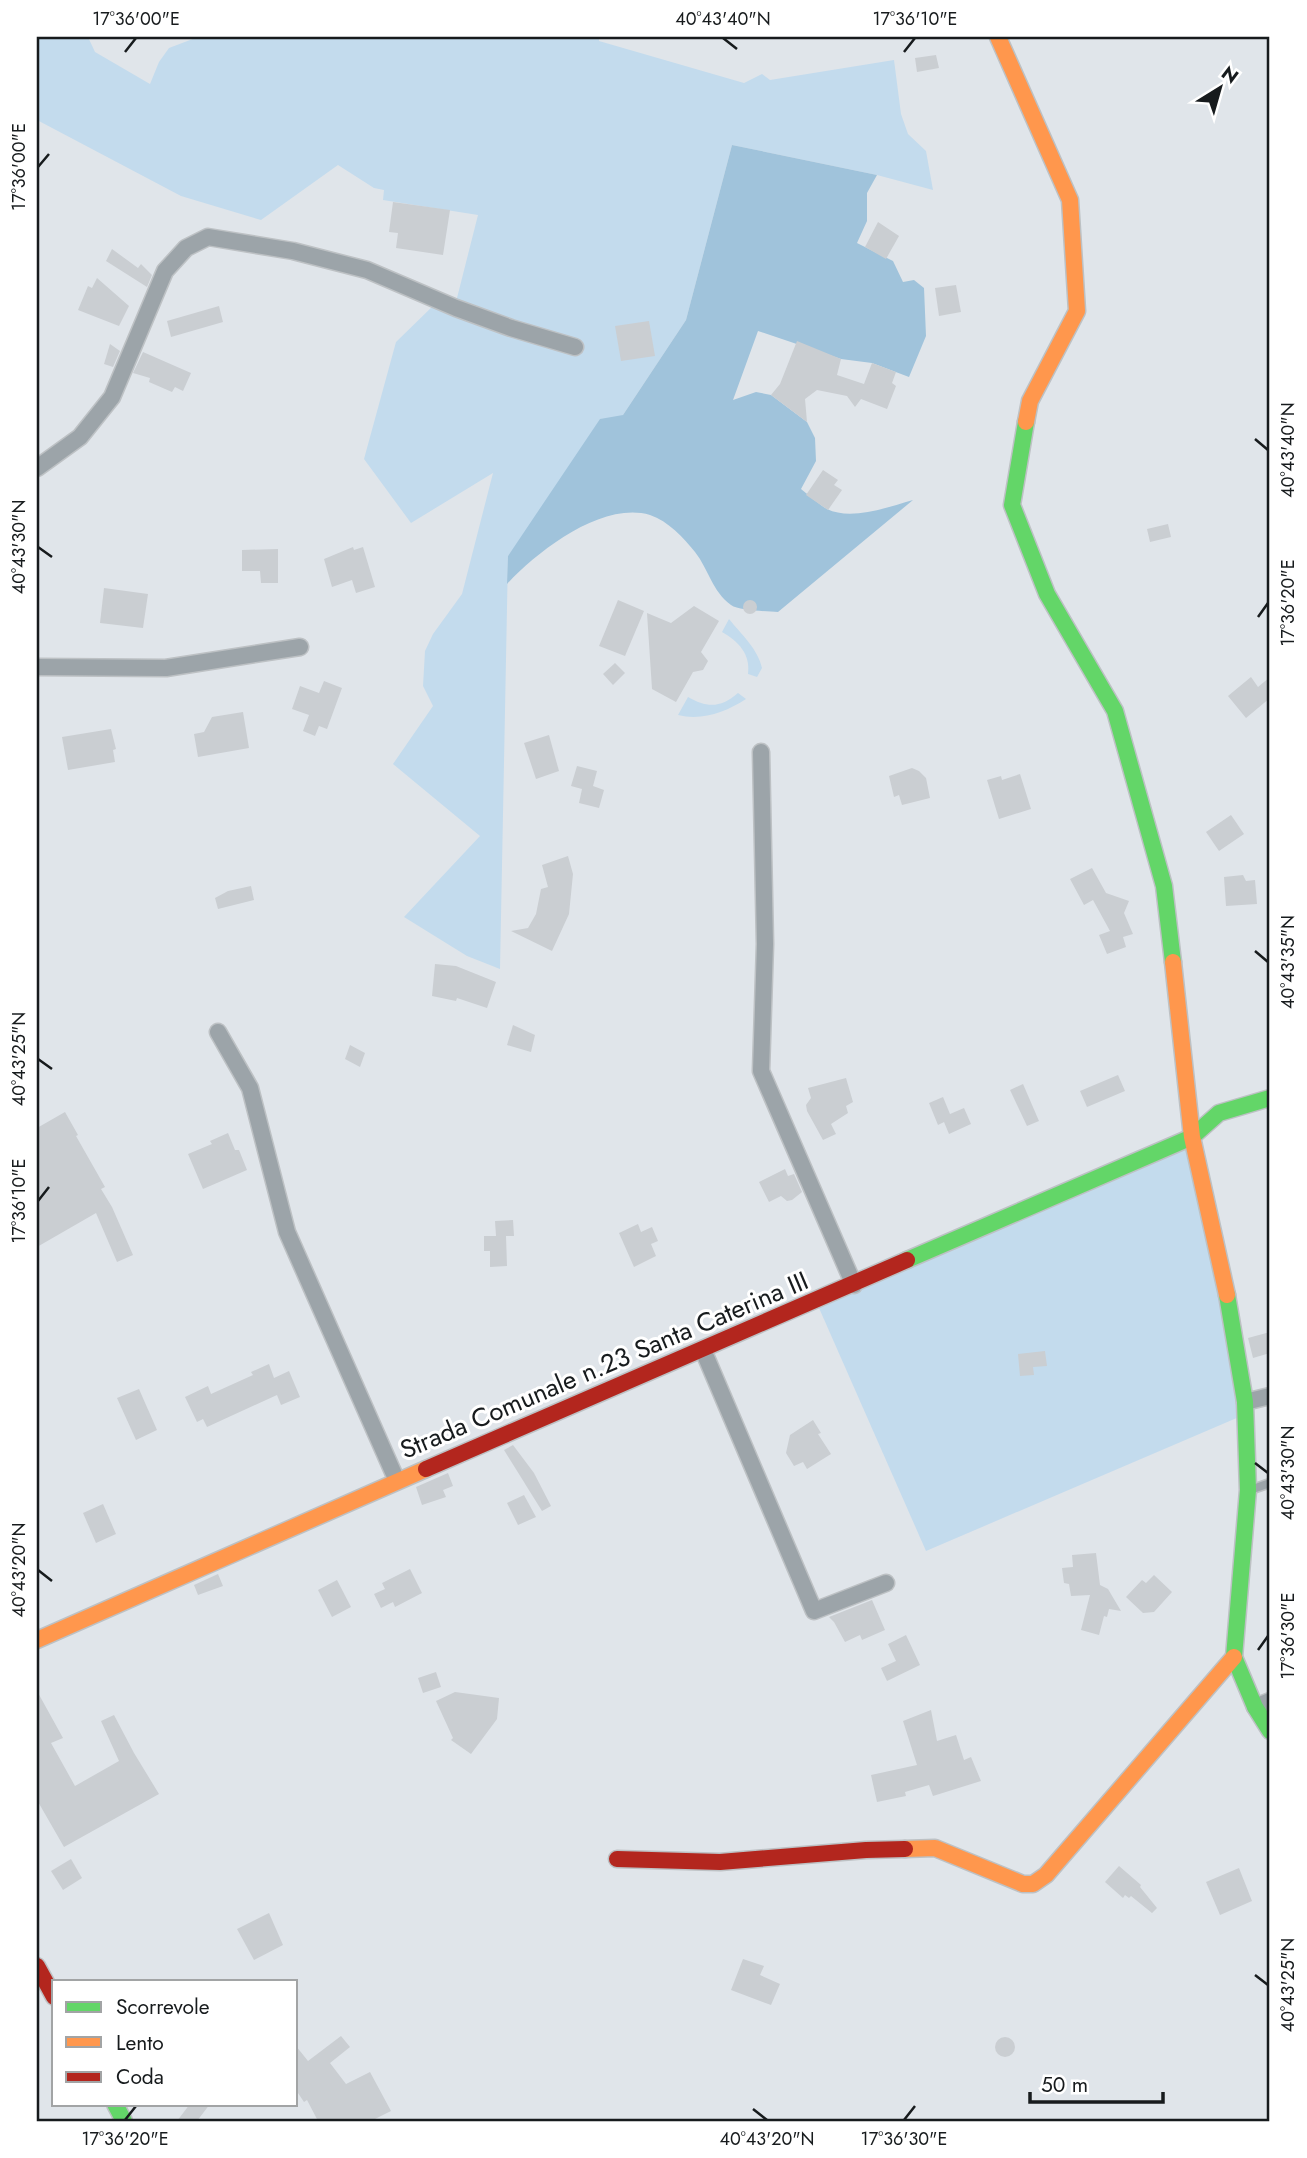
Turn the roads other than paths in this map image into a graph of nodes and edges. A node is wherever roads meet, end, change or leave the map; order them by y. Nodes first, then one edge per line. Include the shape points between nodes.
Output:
1 (998, 37) edge
2 (575, 347) dead end
3 (37, 468) edge
4 (300, 647) dead end
5 (37, 667) edge
6 (761, 752) dead end
7 (218, 1032) dead end
8 (1270, 1098) edge
9 (1192, 1137) junction
10 (854, 1284) junction
11 (703, 1350) junction
12 (1270, 1396) edge
13 (1245, 1402) junction
14 (397, 1481) junction
15 (1270, 1483) edge
16 (1248, 1490) junction
17 (886, 1583) dead end
18 (37, 1640) edge
19 (1234, 1657) junction
20 (1263, 1704) edge
21 (1270, 1731) edge
22 (617, 1859) dead end
23 (37, 1966) edge
24 (52, 1993) edge

1 - 9 street via 1070,200 1077,311 1030,401 1012,505 1047,594 1119,724 1164,886
2 - 3 street via 456,308 367,270 293,251 208,237 186,248 165,271 112,397 80,436
4 - 5 street via 166,668
6 - 10 street via 765,944 761,1071
7 - 14 street via 250,1088 287,1232
8 - 9 street, Strada Comunale n.23 Santa Caterina III via 1219,1114
9 - 10 street, Strada Comunale n.23 Santa Caterina III
9 - 13 street via 1231,1311
10 - 11 street, Strada Comunale n.23 Santa Caterina III
11 - 14 street, Strada Comunale n.23 Santa Caterina III
11 - 17 street via 814,1611
12 - 13 street
13 - 16 street
14 - 18 street, Strada Comunale n.23 Santa Caterina III
15 - 16 lane
16 - 19 street
19 - 20 street
19 - 22 street via 1033,1884 935,1848 720,1862
20 - 21 street
23 - 24 street

